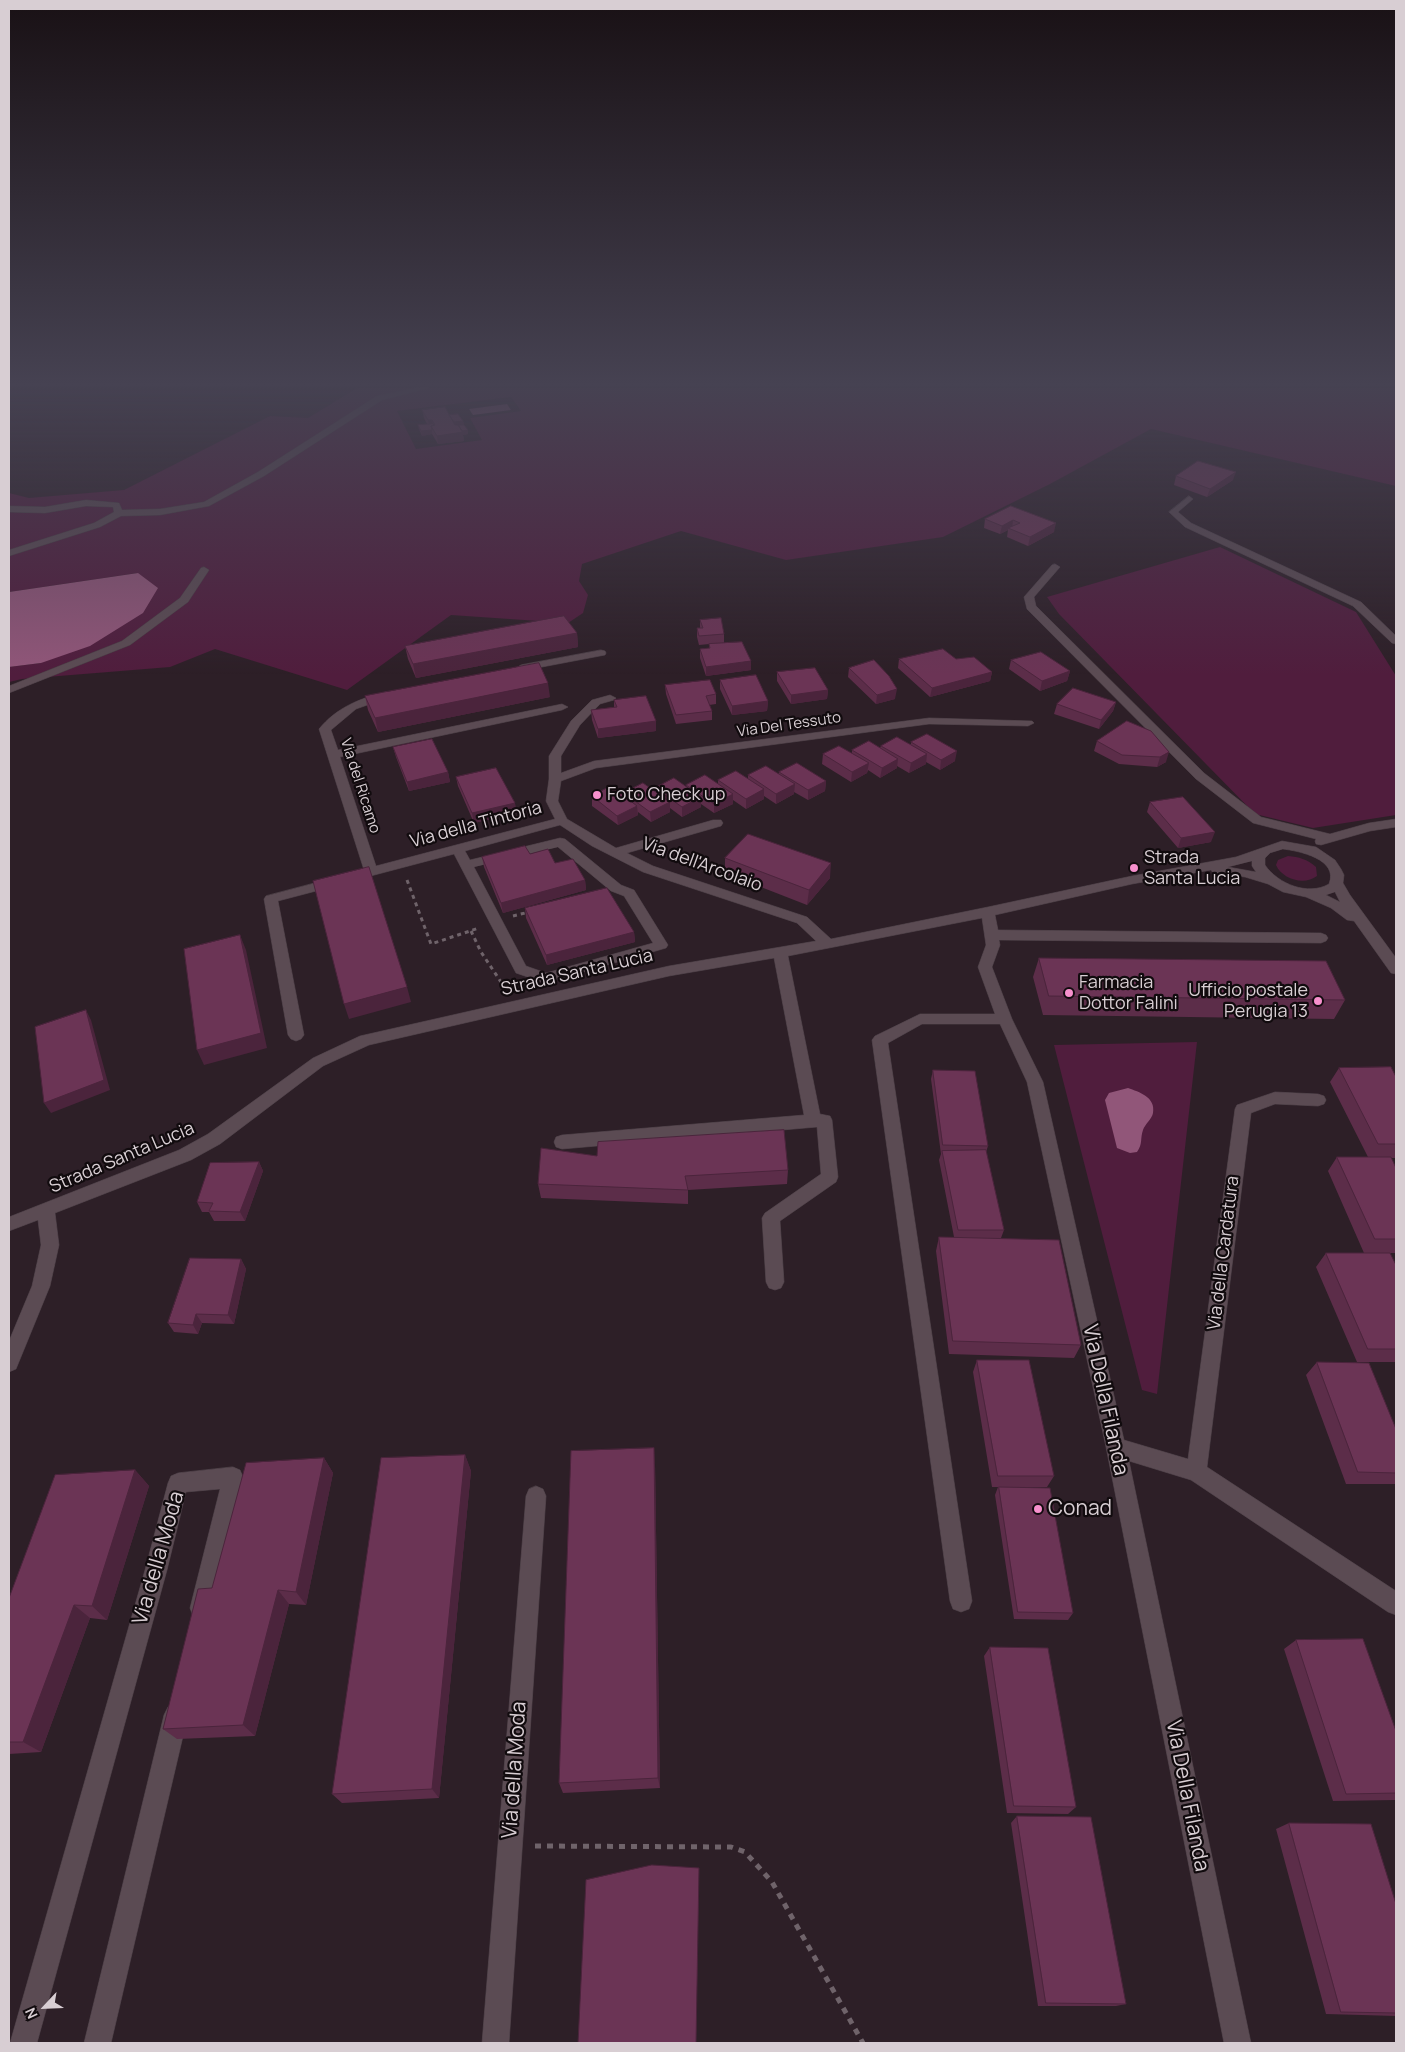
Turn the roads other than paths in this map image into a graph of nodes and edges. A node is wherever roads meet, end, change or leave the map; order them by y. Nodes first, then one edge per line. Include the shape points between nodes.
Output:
1 (243, 484) edge
2 (1189, 498) dead end
3 (9, 509) edge
4 (119, 513) junction
5 (9, 553) edge
6 (1056, 567) dead end
7 (204, 570) dead end
8 (1396, 641) edge
9 (600, 652) dead end
10 (506, 671) edge
11 (9, 690) edge
12 (393, 694) edge
13 (610, 698) dead end
14 (562, 707) dead end
15 (1028, 723) dead end
16 (333, 755) junction
17 (555, 779) junction
18 (562, 821) junction
19 (1396, 823) edge
20 (718, 824) dead end
21 (1329, 838) junction
22 (1304, 848) junction
23 (458, 849) junction
24 (615, 852) junction
25 (1260, 854) junction
26 (466, 865) junction
27 (1194, 868) junction
28 (371, 872) junction
29 (1270, 880) junction
30 (1337, 884) junction
31 (1311, 894) junction
32 (988, 912) junction
33 (1362, 924) junction
34 (992, 935) junction
35 (1321, 938) dead end
36 (828, 944) junction
37 (780, 952) junction
38 (1396, 968) edge
39 (1005, 1019) junction
40 (296, 1035) dead end
41 (1318, 1100) dead end
42 (813, 1121) junction
43 (562, 1142) dead end
44 (46, 1211) junction
45 (9, 1224) edge
46 (775, 1282) dead end
47 (9, 1363) edge
48 (1116, 1447) junction
49 (1196, 1472) junction
50 (536, 1496) dead end
51 (962, 1601) dead end
52 (1396, 1604) edge
53 (196, 1630) edge
54 (180, 1698) edge
55 (23, 2043) edge
56 (97, 2043) edge
57 (495, 2043) edge
58 (1238, 2043) edge

1 - 4 street via 206,504 160,512
2 - 8 street via 1173,512 1188,525 1357,604
3 - 4 street via 45,510 86,503 116,505
4 - 5 street via 97,525
6 - 21 street via 1030,598 1031,607 1054,632 1200,776 1257,820
7 - 11 street via 184,600 126,643
9 - 10 street
12 - 16 street, Via del Ricamo via 349,707 325,728
13 - 17 street via 596,702 575,723 555,756
14 - 16 street
15 - 17 street, Via Del Tessuto via 929,721 594,766
16 - 28 street, Via del Ricamo
17 - 18 street via 552,800
18 - 23 street, Via della Tintoria
18 - 24 street, Via dell'Arcolaio
19 - 21 street
20 - 24 street
21 - 22 street
22 - 25 street, Strada Santa Lucia via 1273,846
22 - 30 street via 1332,864 1338,877
23 - 26 street
23 - 28 street, Via della Tintoria
24 - 36 street, Via dell'Arcolaio via 648,869 802,920
25 - 27 street, Strada Santa Lucia
25 - 29 street via 1259,867
26 - 26 street via 521,969 545,978 661,945 629,893 616,888 560,842
27 - 29 street, Strada Santa Lucia via 1246,873
27 - 32 street, Strada Santa Lucia
28 - 40 street, Via della Tintoria via 271,899
29 - 31 street, Strada Santa Lucia via 1289,890
30 - 31 street via 1331,889
30 - 33 street
31 - 33 street, Strada Santa Lucia via 1336,905
32 - 34 street, Via Della Filanda
32 - 36 street, Strada Santa Lucia
33 - 38 street
34 - 35 street
34 - 39 street, Via Della Filanda via 993,946 985,967
36 - 37 street, Strada Santa Lucia
37 - 42 street
37 - 44 street, Strada Santa Lucia via 669,971 365,1040 318,1062 214,1139 185,1155
39 - 48 street, Via Della Filanda via 1035,1082
39 - 51 street via 920,1019 880,1040
41 - 49 street, Via della Cardatura via 1275,1098 1242,1109
42 - 43 street
42 - 46 street via 824,1120 830,1177 771,1218
44 - 45 street, Strada Santa Lucia
44 - 47 street via 50,1245 42,1286
48 - 49 street
48 - 58 street, Via Della Filanda
49 - 52 street
50 - 57 street, Via della Moda
53 - 55 street, Via della Moda via 233,1477 178,1483
54 - 56 street

